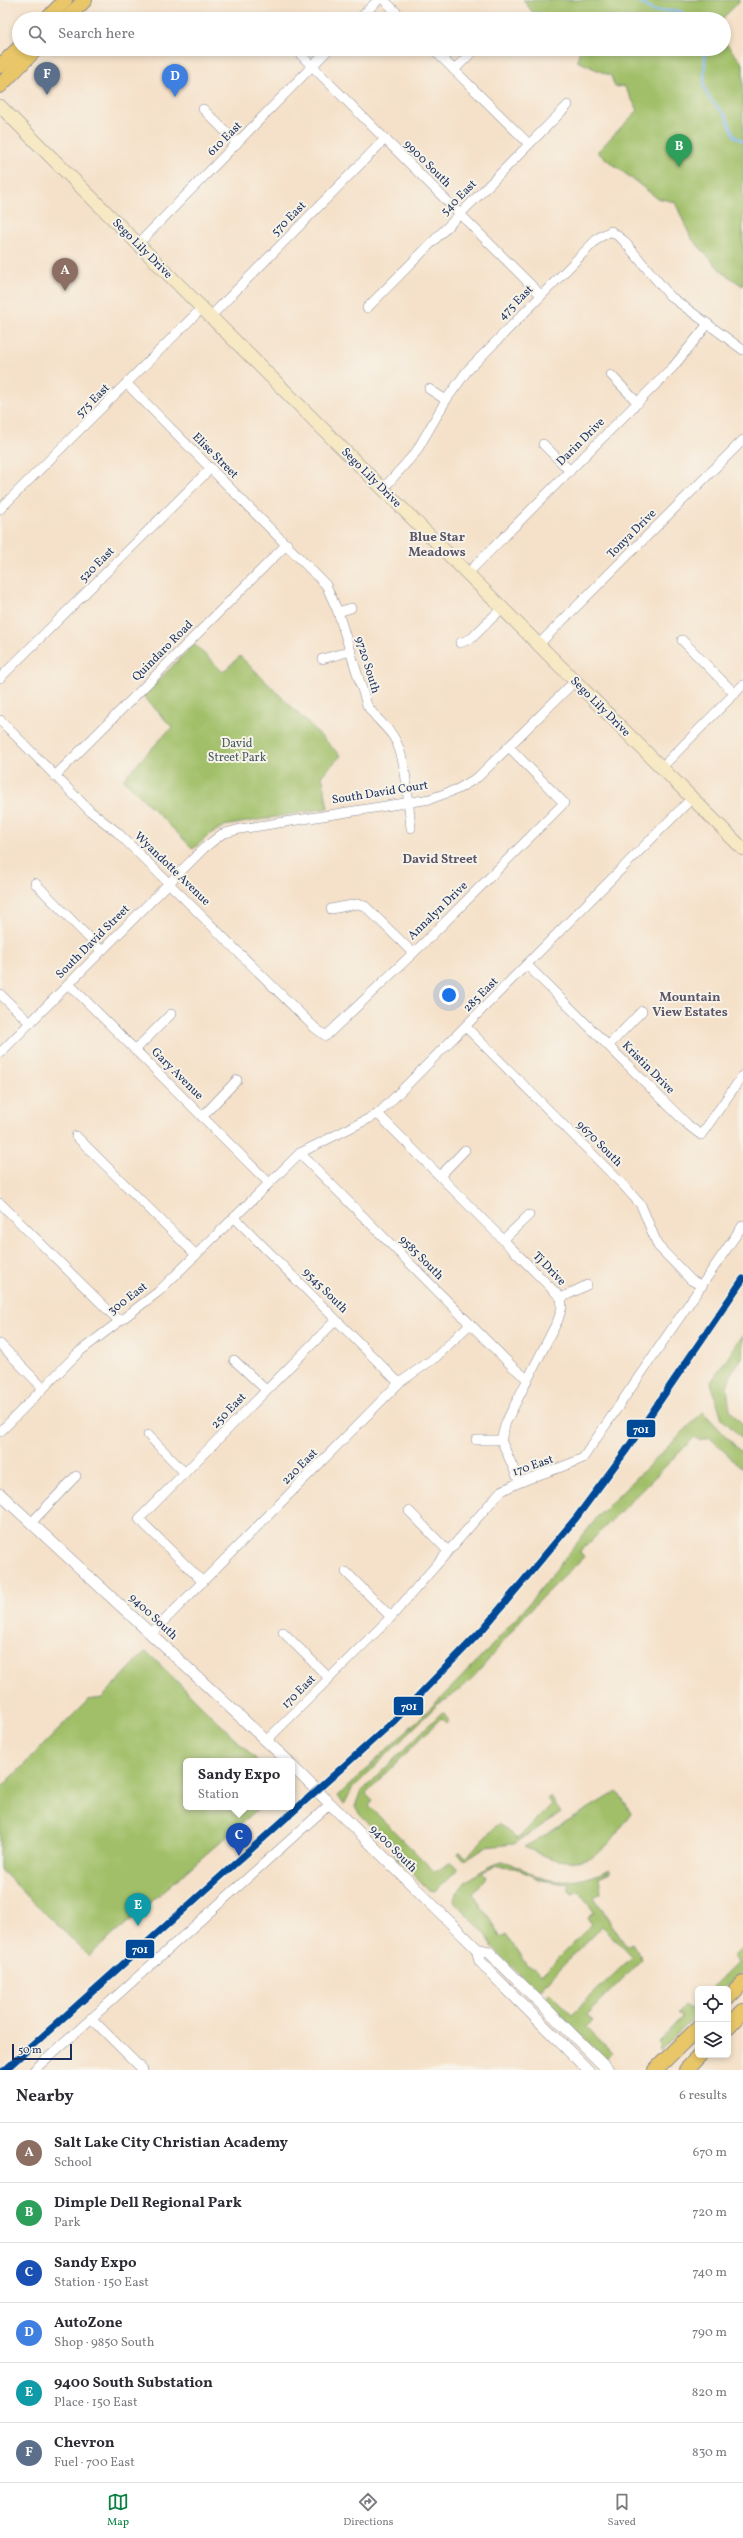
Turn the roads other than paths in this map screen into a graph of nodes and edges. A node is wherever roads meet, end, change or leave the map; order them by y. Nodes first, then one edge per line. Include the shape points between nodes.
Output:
1 (65, 0) edge
2 (85, 0) edge
3 (378, 0) edge
4 (384, 0) edge
5 (54, 12) edge
6 (73, 12) edge
7 (366, 12) edge
8 (396, 12) edge
9 (12, 55) edge
10 (29, 56) edge
11 (302, 56) edge
12 (323, 56) edge
13 (440, 56) edge
14 (468, 56) edge
15 (0, 66) edge
16 (312, 66) junction
17 (454, 70) junction
18 (0, 86) edge
19 (568, 105) dead end
20 (0, 106) edge
21 (203, 109) dead end
22 (385, 139) junction
23 (237, 143) junction
24 (528, 144) junction
25 (460, 214) junction
26 (137, 245) junction
27 (541, 295) junction
28 (367, 308) dead end
29 (206, 313) junction
30 (708, 324) junction
31 (743, 350) edge
32 (611, 376) dead end
33 (127, 384) junction
34 (429, 389) dead end
35 (446, 400) junction
36 (638, 403) junction
37 (743, 440) edge
38 (543, 444) dead end
39 (211, 468) junction
40 (570, 470) junction
41 (383, 490) junction
42 (0, 509) edge
43 (287, 544) junction
44 (467, 574) junction
45 (351, 608) dead end
46 (502, 608) junction
47 (338, 612) junction
48 (682, 640) dead end
49 (460, 643) dead end
50 (538, 645) junction
51 (351, 651) junction
52 (322, 659) dead end
53 (0, 678) edge
54 (575, 681) junction
55 (743, 685) edge
56 (734, 694) junction
57 (0, 720) edge
58 (509, 747) junction
59 (661, 768) junction
60 (55, 776) junction
61 (692, 798) junction
62 (408, 802) junction
63 (411, 828) dead end
64 (204, 848) joint
65 (743, 849) edge
66 (34, 883) dead end
67 (169, 883) junction
68 (331, 909) dead end
69 (101, 950) junction
70 (412, 952) junction
71 (527, 965) junction
72 (69, 984) junction
73 (0, 994) edge
74 (642, 1011) dead end
75 (171, 1014) dead end
76 (30, 1023) junction
77 (466, 1027) junction
78 (326, 1036) joint
79 (609, 1045) junction
80 (135, 1050) junction
81 (0, 1053) edge
82 (743, 1075) edge
83 (237, 1080) dead end
84 (378, 1114) junction
85 (202, 1116) junction
86 (76, 1136) dead end
87 (465, 1150) dead end
88 (300, 1153) junction
89 (440, 1176) junction
90 (268, 1182) junction
91 (0, 1203) edge
92 (528, 1215) dead end
93 (234, 1217) junction
94 (743, 1225) edge
95 (504, 1239) junction
96 (196, 1255) junction
97 (587, 1285) dead end
98 (702, 1286) junction
99 (560, 1298) junction
100 (336, 1320) junction
101 (119, 1321) junction
102 (470, 1324) junction
103 (0, 1344) edge
104 (234, 1360) dead end
105 (527, 1379) junction
106 (399, 1383) junction
107 (43, 1388) junction
108 (266, 1390) junction
109 (0, 1432) edge
110 (148, 1435) dead end
111 (476, 1440) dead end
112 (502, 1440) junction
113 (185, 1474) junction
114 (76, 1476) dead end
115 (519, 1482) junction
116 (0, 1494) edge
117 (409, 1511) dead end
118 (31, 1523) junction
119 (448, 1551) junction
120 (346, 1572) dead end
121 (203, 1582) junction
122 (391, 1617) junction
123 (283, 1632) dead end
124 (152, 1633) junction
125 (329, 1678) junction
126 (267, 1740) junction
127 (285, 1758) edge
128 (295, 1769) edge
129 (330, 1804) junction
130 (478, 1949) junction
131 (743, 1983) edge
132 (731, 1995) edge
133 (743, 2011) edge
134 (91, 2018) junction
135 (731, 2023) edge
136 (695, 2031) edge
137 (697, 2058) edge
138 (34, 2070) edge
139 (143, 2070) edge
140 (588, 2070) edge
141 (608, 2070) edge
142 (656, 2070) edge
143 (686, 2070) edge

1 - 5 main road
2 - 6 main road
3 - 7 street
4 - 8 street
9 - 15 main road
10 - 18 main road
11 - 16 street, 9900 South
12 - 16 street, 610 East
13 - 17 street
14 - 17 street
16 - 22 street, 9900 South
16 - 23 street, 610 East
17 - 24 street
19 - 24 street, 540 East
20 - 26 main road, Sego Lily Drive
21 - 23 street
22 - 25 street, 9900 South
22 - 29 street, 570 East
23 - 26 street, 610 East
24 - 25 street, 540 East
25 - 27 street, 9900 South
25 - 28 street, 540 East
26 - 29 main road, Sego Lily Drive
27 - 30 street, 475 East via 598,238 611,231 623,240 670,296
27 - 35 street, 475 East via 479,358
29 - 33 street, 575 East
29 - 41 main road, Sego Lily Drive
30 - 31 street
30 - 36 street, Darin Drive via 688,351
32 - 36 street
33 - 39 street, Elise Street
33 - 42 street, 575 East
34 - 35 street
35 - 41 street, 475 East via 416,452
36 - 40 street, Darin Drive
37 - 50 street, Tonya Drive
38 - 40 street
39 - 43 street, Elise Street
39 - 53 street, 520 East
40 - 44 street, Darin Drive
41 - 44 main road, Sego Lily Drive
43 - 47 street, 9720 South via 326,585
43 - 60 street, Quindaro Road
44 - 46 main road, Sego Lily Drive
45 - 47 street
46 - 49 street via 472,638
46 - 50 main road, Sego Lily Drive
47 - 51 street, 9720 South
48 - 56 street
50 - 54 main road, Sego Lily Drive
51 - 52 street
51 - 62 street, 9720 South via 367,705 371,713 393,736 399,749
54 - 58 street
54 - 59 main road, Sego Lily Drive
55 - 56 street
56 - 59 street
57 - 60 street, Wyandotte Avenue
58 - 62 street, South David Court via 469,783 445,794
58 - 70 street, Annalyn Drive via 564,802
59 - 61 main road, Sego Lily Drive
60 - 67 street, Wyandotte Avenue
61 - 65 main road, Sego Lily Drive
61 - 71 street, 285 East
62 - 63 street, 9720 South
62 - 64 street, South David Court via 240,829 222,834
64 - 67 street, South David Street
66 - 69 street
67 - 69 street, South David Street
67 - 78 street, Wyandotte Avenue
68 - 70 street via 357,904 365,906
69 - 72 street, South David Street
70 - 78 street, Annalyn Drive
71 - 77 street, 285 East
71 - 79 street, Kristin Drive
72 - 76 street, South David Street
72 - 80 street, Gary Avenue
73 - 76 street
74 - 79 street
75 - 80 street
76 - 81 street, South David Street
77 - 84 street, 285 East
77 - 98 street, 9670 South via 623,1185 641,1205 658,1246 691,1280
79 - 82 street, Kristin Drive via 701,1135
80 - 85 street, Gary Avenue
83 - 85 street
84 - 88 street, 285 East
84 - 89 street, Tj Drive
85 - 90 street, Gary Avenue
86 - 96 street
87 - 89 street
88 - 90 street, 285 East
88 - 102 street, 9585 South
89 - 95 street, Tj Drive
90 - 93 street, 300 East
91 - 101 street
92 - 95 street
93 - 96 street, 300 East
93 - 100 street, 9545 South
94 - 98 street, 170 East
95 - 99 street, Tj Drive
96 - 101 street, 300 East via 158,1292
97 - 99 street
98 - 115 street, 170 East via 583,1458 563,1468
99 - 105 street, Tj Drive via 562,1307 558,1320
100 - 106 street, 9545 South
100 - 108 street, 250 East
101 - 107 street, 300 East via 79,1352
102 - 105 street, 9585 South
102 - 106 street, 220 East via 436,1357
103 - 107 street
104 - 108 street
105 - 112 street, Tj Drive via 506,1422
106 - 121 street, 220 East
107 - 109 street, 300 East
108 - 113 street, 250 East
110 - 113 street
111 - 112 street
112 - 115 street
113 - 121 street, 250 East via 139,1519
114 - 118 street
115 - 119 street, 170 East via 500,1492
116 - 118 street, 9400 South
117 - 119 street
118 - 124 street, 9400 South
119 - 122 street, 170 East
120 - 122 street
121 - 124 street, 220 East
122 - 125 street, 170 East
123 - 125 street
124 - 126 street, 9400 South
125 - 126 street, 170 East
126 - 127 street, 9400 South
128 - 129 street, 9400 South
129 - 130 street, 9400 South
129 - 134 street
130 - 140 street, 9400 South via 480,1961 484,1966
130 - 141 street, 9400 South via 489,1952
131 - 132 main road
133 - 135 main road
134 - 138 street
134 - 139 street
136 - 142 main road
137 - 143 main road

